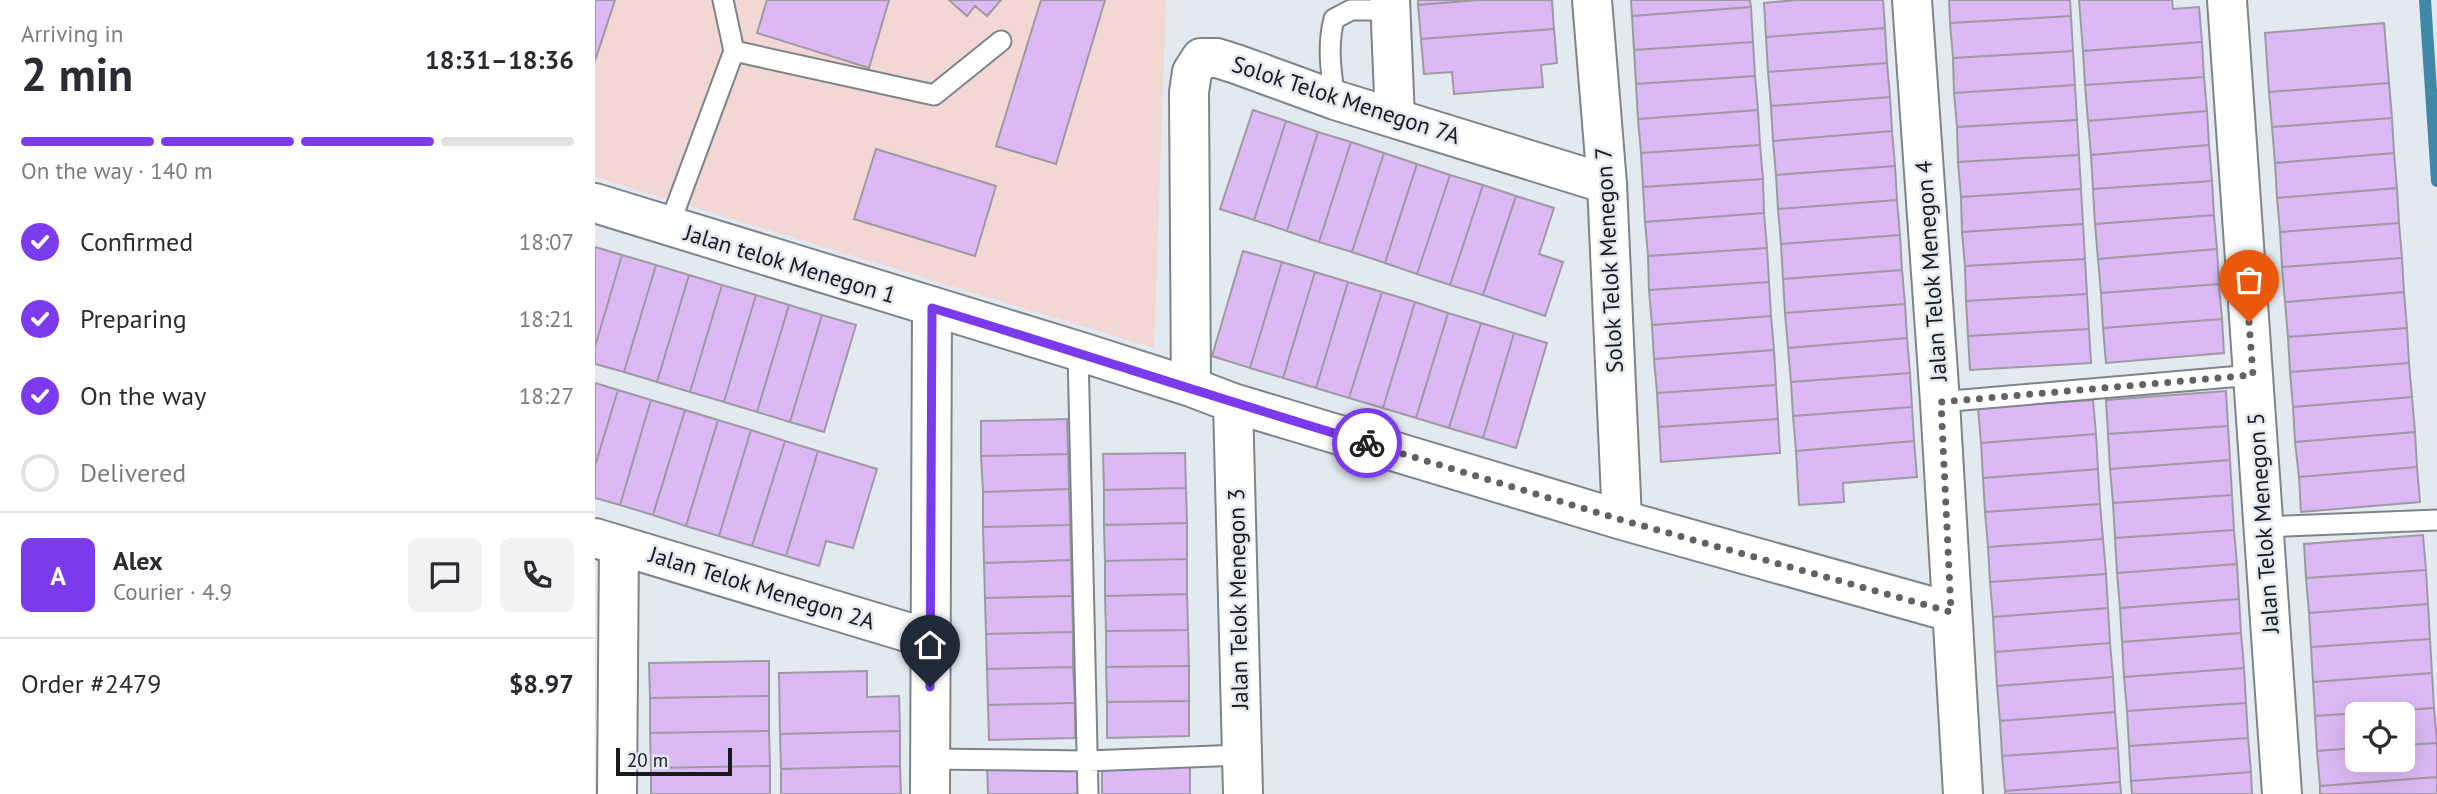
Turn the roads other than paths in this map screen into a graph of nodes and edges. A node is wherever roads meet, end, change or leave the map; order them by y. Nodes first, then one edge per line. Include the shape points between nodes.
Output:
1 (723, 0) edge
2 (1592, 0) edge
3 (1912, 0) edge
4 (2227, 0) edge
5 (1390, 5) edge
6 (1001, 41) dead end
7 (734, 51) junction
8 (1335, 100) junction
9 (1395, 118) junction
10 (1607, 184) junction
11 (595, 203) edge
12 (669, 226) junction
13 (932, 308) junction
14 (1078, 351) junction
15 (2253, 375) junction
16 (1191, 387) junction
17 (1941, 402) junction
18 (1233, 403) junction
19 (1622, 520) junction
20 (2437, 520) edge
21 (2264, 527) junction
22 (607, 541) edge
23 (1951, 612) junction
24 (930, 639) junction
25 (1241, 755) junction
26 (1087, 761) junction
27 (930, 776) edge
28 (617, 794) edge
29 (1088, 794) edge
30 (1243, 794) edge
31 (1963, 794) edge
32 (2282, 794) edge

1 - 7 lane
2 - 10 street, Solok Telok Menegon 7
3 - 17 street, Jalan Telok Menegon 4
4 - 15 street, Jalan Telok Menegon 5
5 - 8 lane via 1350,10 1334,19 1330,69
5 - 9 street
6 - 7 lane via 934,95
7 - 12 lane
8 - 9 street, Solok Telok Menegon 7A
8 - 16 street, Solok Telok Menegon 7A via 1217,58 1201,58 1192,72
9 - 10 street, Solok Telok Menegon 7A
10 - 19 street, Solok Telok Menegon 7
11 - 12 street, Jalan telok Menegon 1
12 - 13 street, Jalan telok Menegon 1
13 - 14 street, Jalan telok Menegon 1
13 - 24 street
14 - 16 street, Jalan telok Menegon 1
14 - 26 lane
15 - 17 lane
15 - 21 street, Jalan Telok Menegon 5
16 - 18 street, Jalan telok Menegon 1
17 - 23 street, Jalan Telok Menegon 4
18 - 19 street, Jalan telok Menegon 1
18 - 25 street, Jalan Telok Menegon 3
19 - 23 street, Jalan telok Menegon 1
20 - 21 lane
21 - 32 street, Jalan Telok Menegon 5
22 - 24 street, Jalan Telok Menegon 2A
22 - 28 street
23 - 31 street, Jalan Telok Menegon 4
24 - 27 street
25 - 26 lane
25 - 30 street, Jalan Telok Menegon 3
26 - 27 lane
26 - 29 lane

